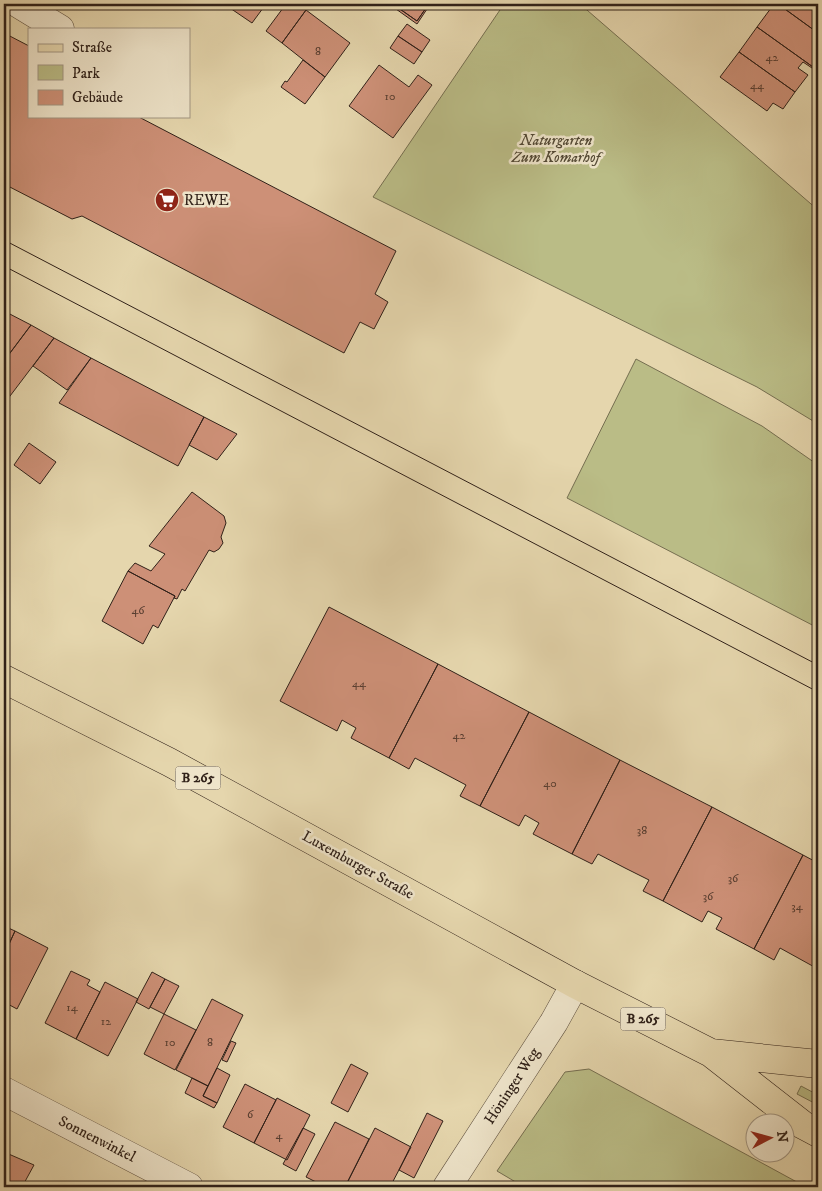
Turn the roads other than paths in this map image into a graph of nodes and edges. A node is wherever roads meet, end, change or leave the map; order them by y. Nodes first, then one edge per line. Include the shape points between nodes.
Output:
1 (19, 4) edge
2 (58, 28) edge
3 (4, 680) edge
4 (575, 984) junction
5 (711, 1053) junction
6 (818, 1064) edge
7 (4, 1091) edge
8 (818, 1133) edge
9 (189, 1187) edge
10 (447, 1187) edge

1 - 2 street
3 - 4 main road, Luxemburger Straße / B 265 via 169,762
4 - 5 main road, Luxemburger Straße / B 265
4 - 10 street, Höninger Weg via 554,1022
5 - 6 main road, Luxemburger Straße / B 265
5 - 8 main road, Luxemburger Straße / B 265 via 803,1125
7 - 9 street, Sonnenwinkel

